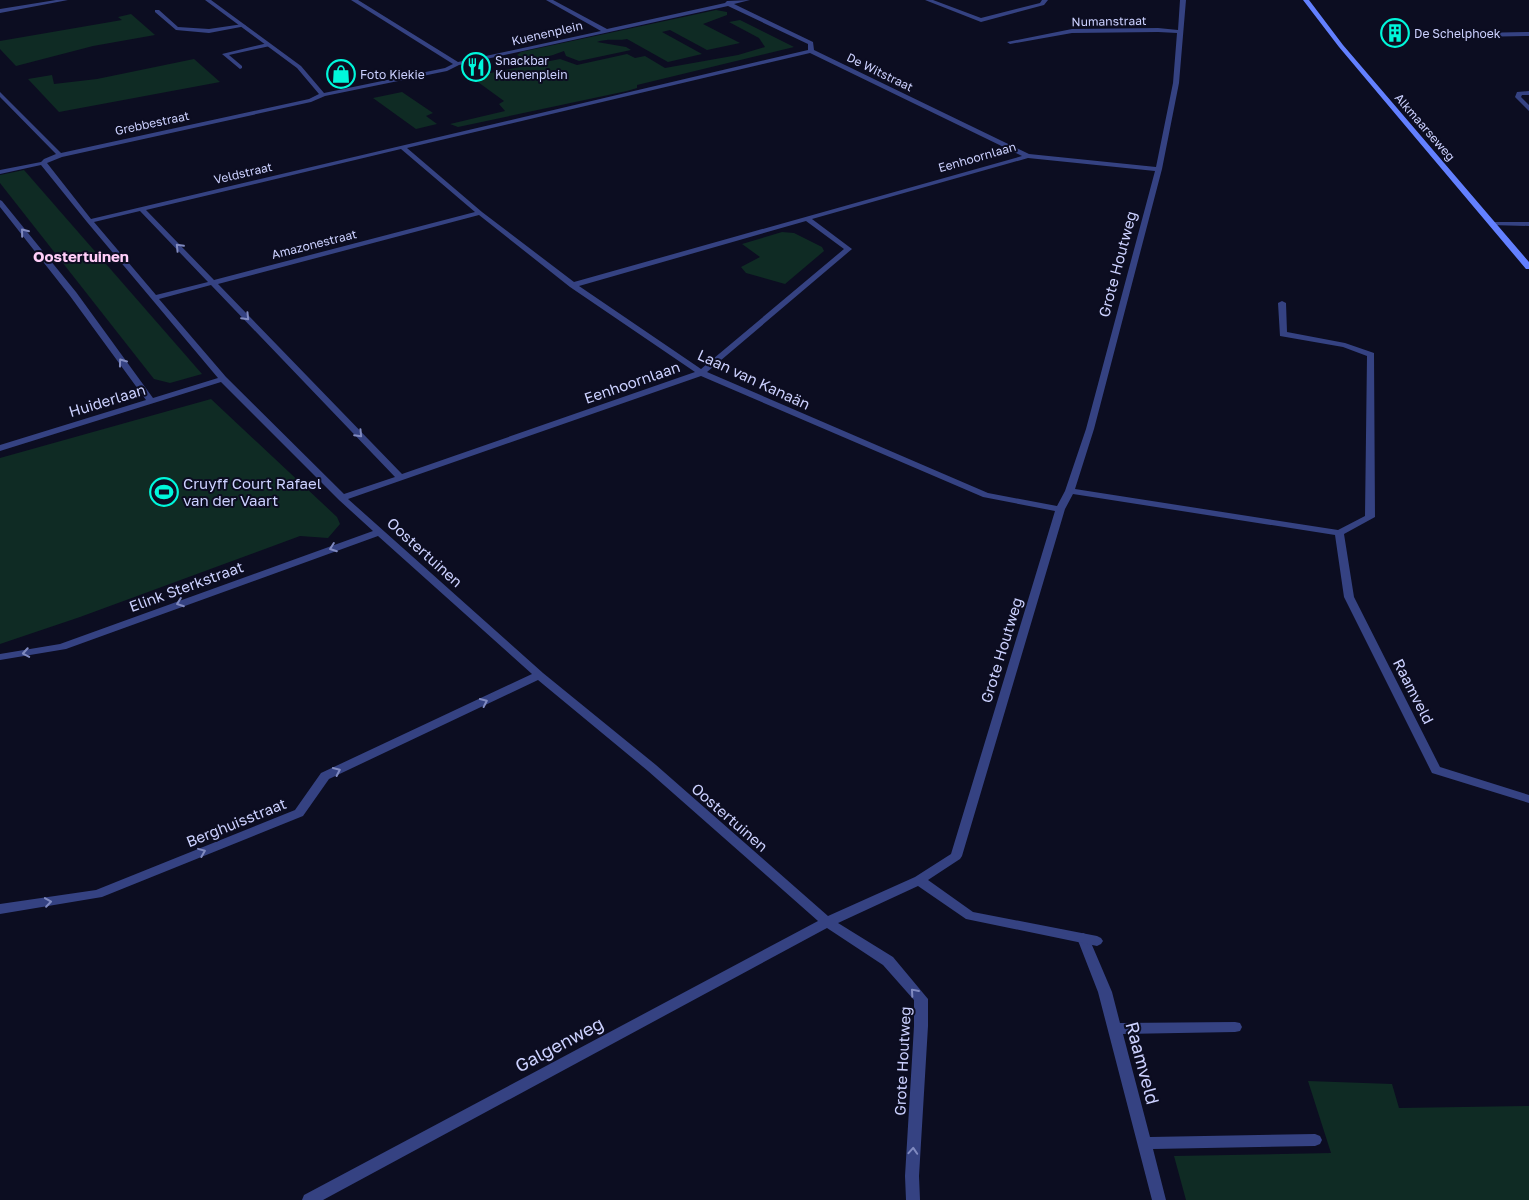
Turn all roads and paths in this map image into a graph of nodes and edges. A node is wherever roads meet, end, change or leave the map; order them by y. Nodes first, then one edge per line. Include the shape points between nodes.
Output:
1 (66, 0) edge
2 (208, 0) edge
3 (354, 0) edge
4 (549, 0) edge
5 (722, 0) edge
6 (747, 0) edge
7 (928, 0) edge
8 (1044, 0) edge
9 (1184, 0) edge
10 (1306, 0) edge
11 (729, 4) junction
12 (0, 11) edge
13 (157, 11) dead end
14 (243, 26) junction
15 (606, 31) junction
16 (1180, 32) junction
17 (1475, 34) dead end
18 (1529, 34) edge
19 (1010, 42) dead end
20 (268, 45) junction
21 (811, 51) junction
22 (457, 64) junction
23 (240, 67) dead end
24 (1529, 93) edge
25 (0, 94) edge
26 (323, 95) junction
27 (1529, 109) edge
28 (402, 147) junction
29 (60, 154) junction
30 (1028, 156) junction
31 (43, 163) junction
32 (1159, 169) junction
33 (0, 172) edge
34 (0, 202) edge
35 (142, 209) junction
36 (480, 213) junction
37 (807, 219) junction
38 (89, 222) junction
39 (1492, 224) junction
40 (1529, 224) edge
41 (1529, 267) edge
42 (213, 282) junction
43 (573, 285) junction
44 (154, 298) junction
45 (1282, 303) dead end
46 (701, 373) junction
47 (222, 379) junction
48 (151, 401) junction
49 (0, 448) edge
50 (401, 478) junction
51 (1070, 491) junction
52 (342, 498) junction
53 (1060, 509) junction
54 (379, 532) junction
55 (1339, 533) junction
56 (0, 657) edge
57 (539, 675) junction
58 (1529, 799) edge
59 (919, 880) junction
60 (0, 909) edge
61 (827, 922) junction
62 (1083, 938) junction
63 (1097, 940) dead end
64 (1235, 1027) dead end
65 (1115, 1030) junction
66 (1315, 1140) dead end
67 (1144, 1143) junction
68 (309, 1200) edge
69 (913, 1200) edge
70 (1159, 1200) edge

1 - 12 street
2 - 14 street
3 - 22 street
4 - 15 street
5 - 11 street
6 - 11 street, Kuenenplein
7 - 8 street via 981,20 1042,4
9 - 16 street, Grote Houtweg
10 - 39 street, Alkmaarseweg via 1340,46
11 - 15 street, Kuenenplein
11 - 21 street, De Witstraat via 811,44
13 - 14 street via 176,28 209,31
14 - 20 street
15 - 22 street, Kuenenplein
16 - 19 street, Numanstraat via 1072,30
16 - 32 street, Grote Houtweg via 1176,83
17 - 18 street
20 - 23 street via 225,54
20 - 26 street via 299,67
21 - 28 street
21 - 30 street, De Witstraat
22 - 26 street, Kuenenplein via 447,69
24 - 27 street via 1519,93 1518,97
25 - 29 street
26 - 29 street, Grebbestraat
28 - 35 street, Veldstraat
28 - 36 street, Laan van Kanaän
29 - 31 street, Grebbestraat
30 - 32 street, Eenhoornlaan
30 - 37 street, Eenhoornlaan
31 - 33 street, Grebbestraat
31 - 38 street, Oostertuinen
32 - 51 street, Grote Houtweg via 1090,429
48 -> 34 street via 74,294
35 - 38 street, Veldstraat
42 -> 35 street
36 - 42 street, Amazonestraat
36 - 43 street, Laan van Kanaän
37 - 43 street, Eenhoornlaan
37 - 46 street, Eenhoornlaan via 848,249
38 - 44 street, Oostertuinen
39 - 40 street
39 - 41 street, Alkmaarseweg
42 - 44 street, Amazonestraat
42 -> 50 street
43 - 46 street, Laan van Kanaän
44 - 47 street, Oostertuinen
45 - 55 street via 1283,334 1345,345 1371,356 1370,517
46 - 50 street, Eenhoornlaan
46 - 53 street, Laan van Kanaän via 986,495
47 - 48 street, Huiderlaan
47 - 52 street, Oostertuinen
48 - 49 street, Huiderlaan
50 - 52 street, Eenhoornlaan
51 - 53 street, Grote Houtweg
51 - 55 street
52 - 54 street, Oostertuinen
53 - 59 street, Grote Houtweg via 956,856
54 -> 56 street, Elink Sterkstraat via 62,647
54 - 57 street, Oostertuinen
55 - 58 street, Raamveld via 1349,597 1436,770
60 -> 57 street, Berghuisstraat via 98,894 299,813 325,776
57 - 61 street, Oostertuinen via 652,768
59 - 61 street, Grote Houtweg
59 - 62 street via 970,916
61 - 68 street, Galgenweg
69 -> 61 street, Grote Houtweg via 921,999 888,961
62 - 63 street
62 - 65 street, Raamveld
64 - 65 street
65 - 67 street, Raamveld
66 - 67 street
67 - 70 street, Raamveld

